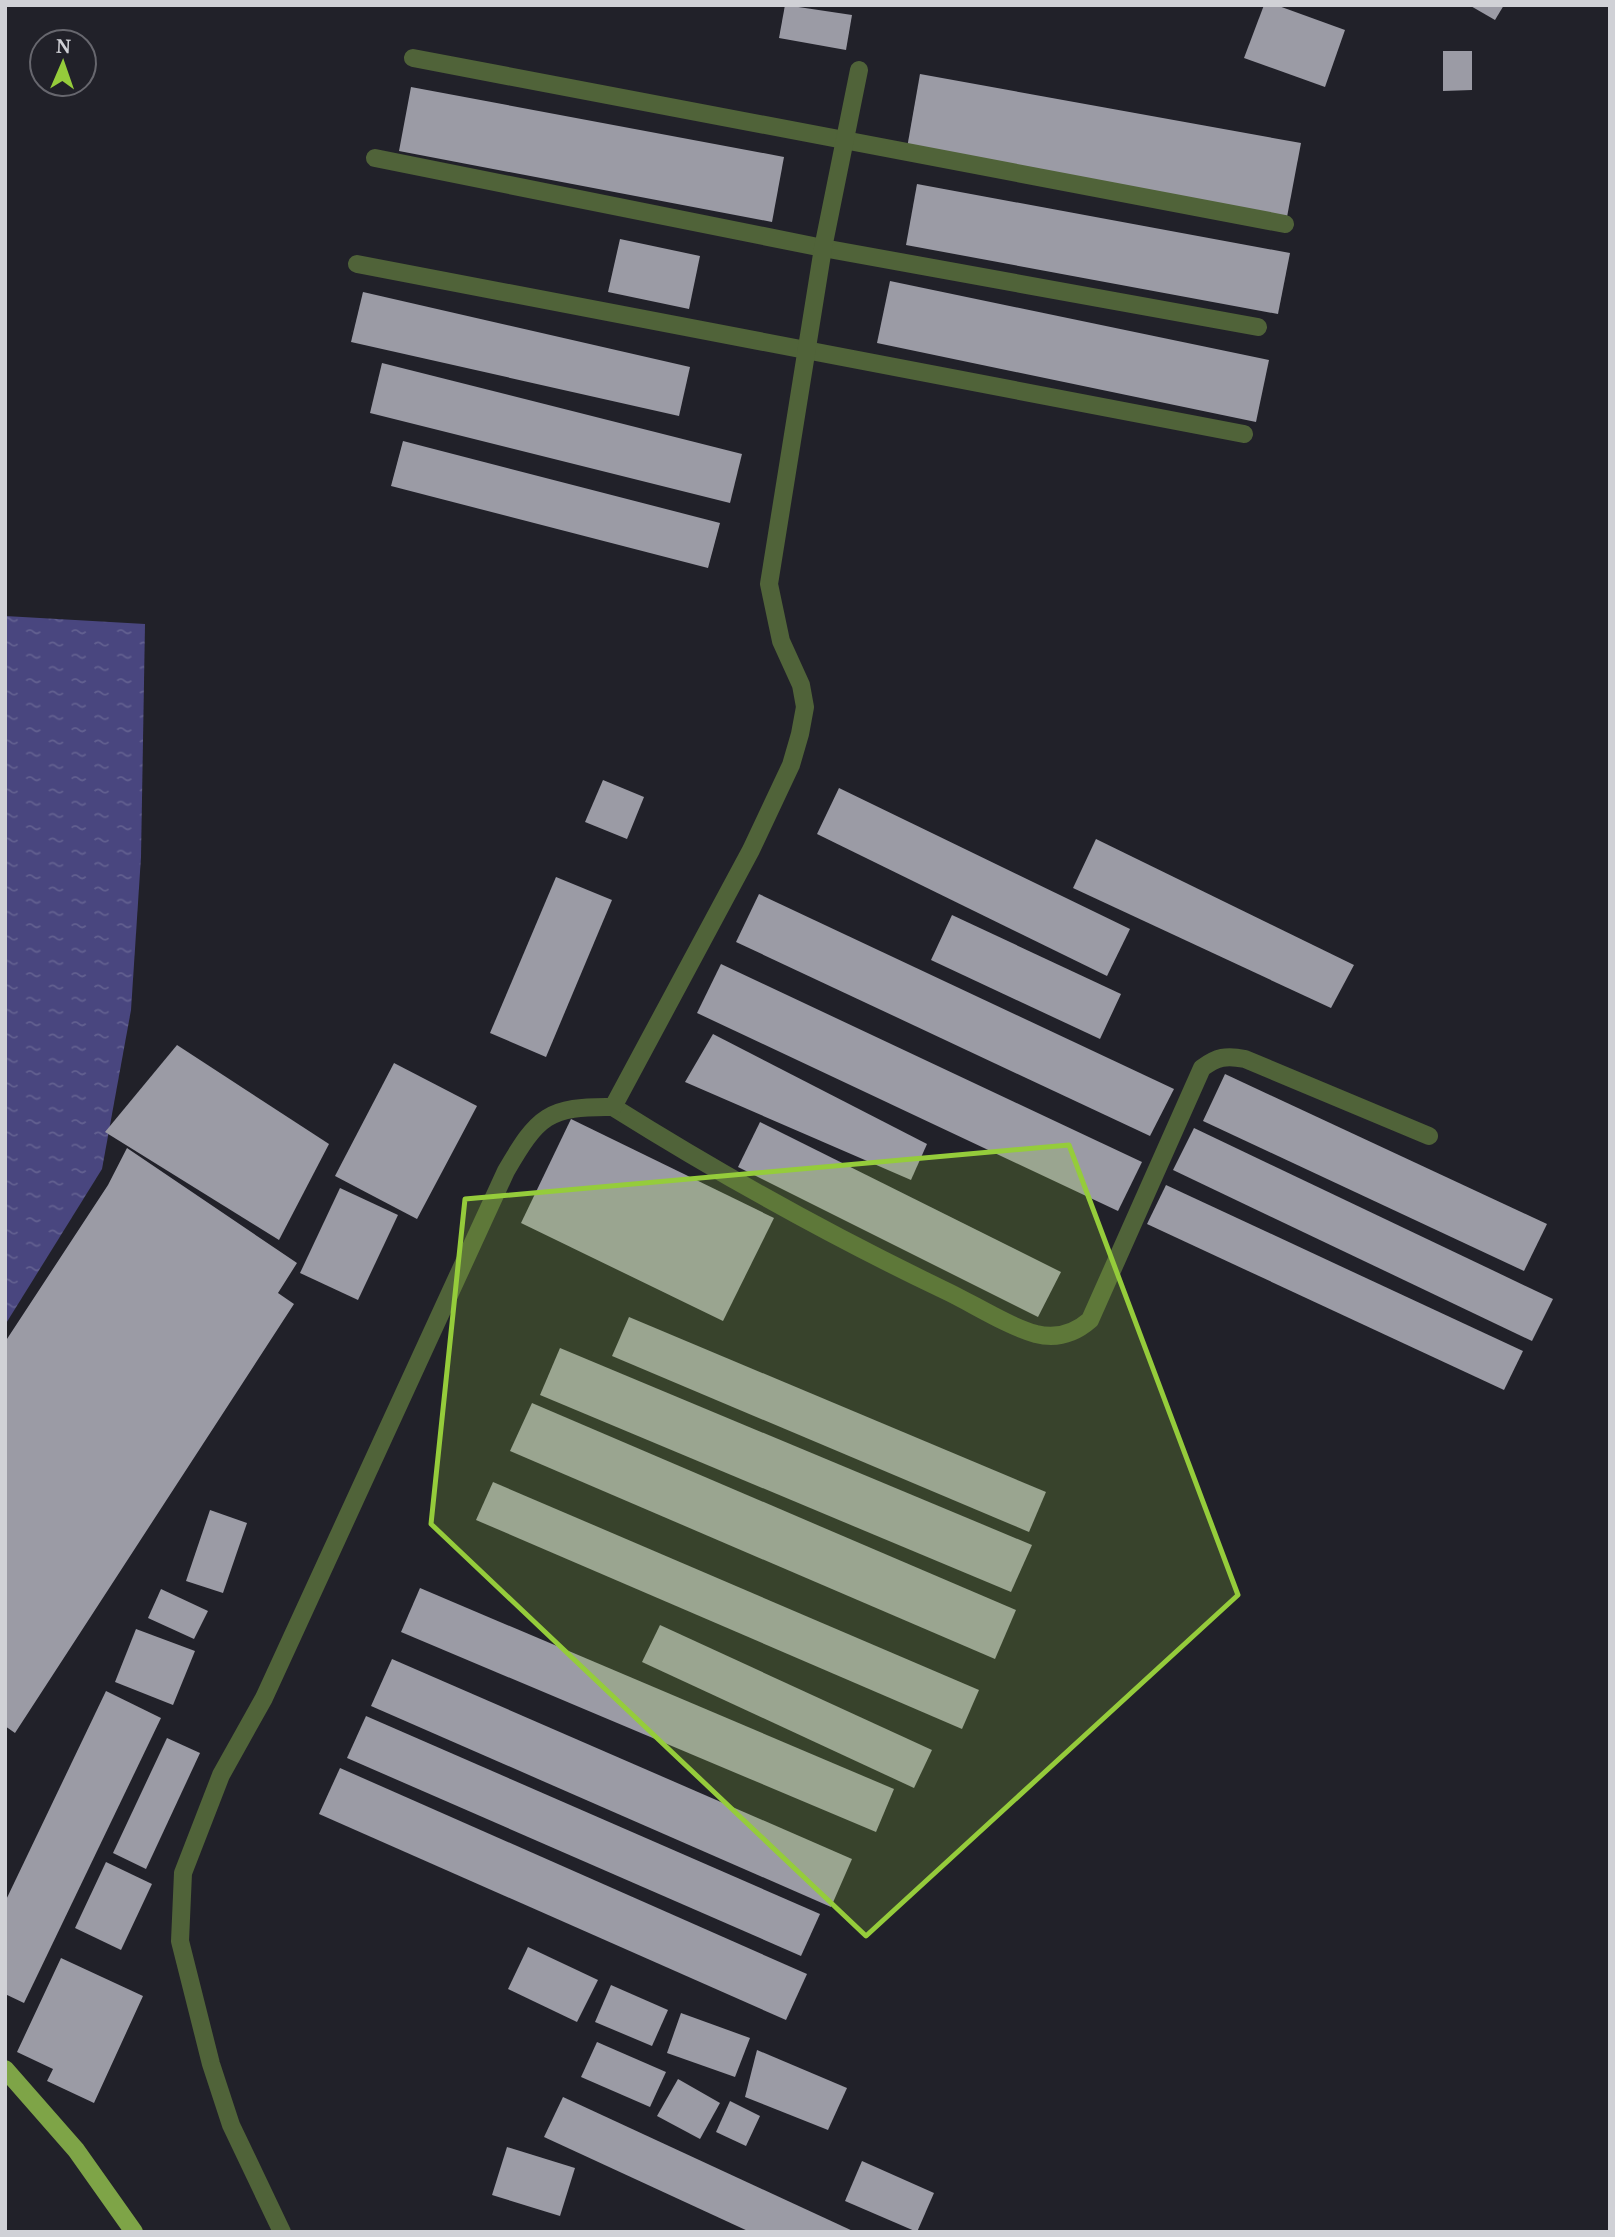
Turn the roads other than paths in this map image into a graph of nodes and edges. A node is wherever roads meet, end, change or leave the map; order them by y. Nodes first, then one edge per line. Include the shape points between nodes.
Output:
1 (412, 58) dead end
2 (859, 70) dead end
3 (845, 141) junction
4 (375, 158) dead end
5 (1285, 224) dead end
6 (824, 248) junction
7 (357, 264) dead end
8 (1258, 327) dead end
9 (806, 349) junction
10 (1244, 434) dead end
11 (613, 1107) junction
12 (1429, 1136) dead end
13 (5, 2068) edge
14 (134, 2232) edge
15 (282, 2232) edge

1 - 3 lane
2 - 3 lane
3 - 5 lane
3 - 6 lane
4 - 6 lane
6 - 8 lane
6 - 9 lane
7 - 9 lane
9 - 10 lane
9 - 11 lane via 769,584 781,641 801,685 805,707 800,734 791,765 751,850
11 - 12 lane via 696,1159 915,1276 1036,1334 1059,1336 1077,1331 1090,1320 1202,1068 1215,1059 1245,1059
11 - 15 lane via 557,1112 537,1123 506,1171 264,1698 221,1775 183,1873 180,1941 205,2041 231,2125
13 - 14 main road via 76,2150

